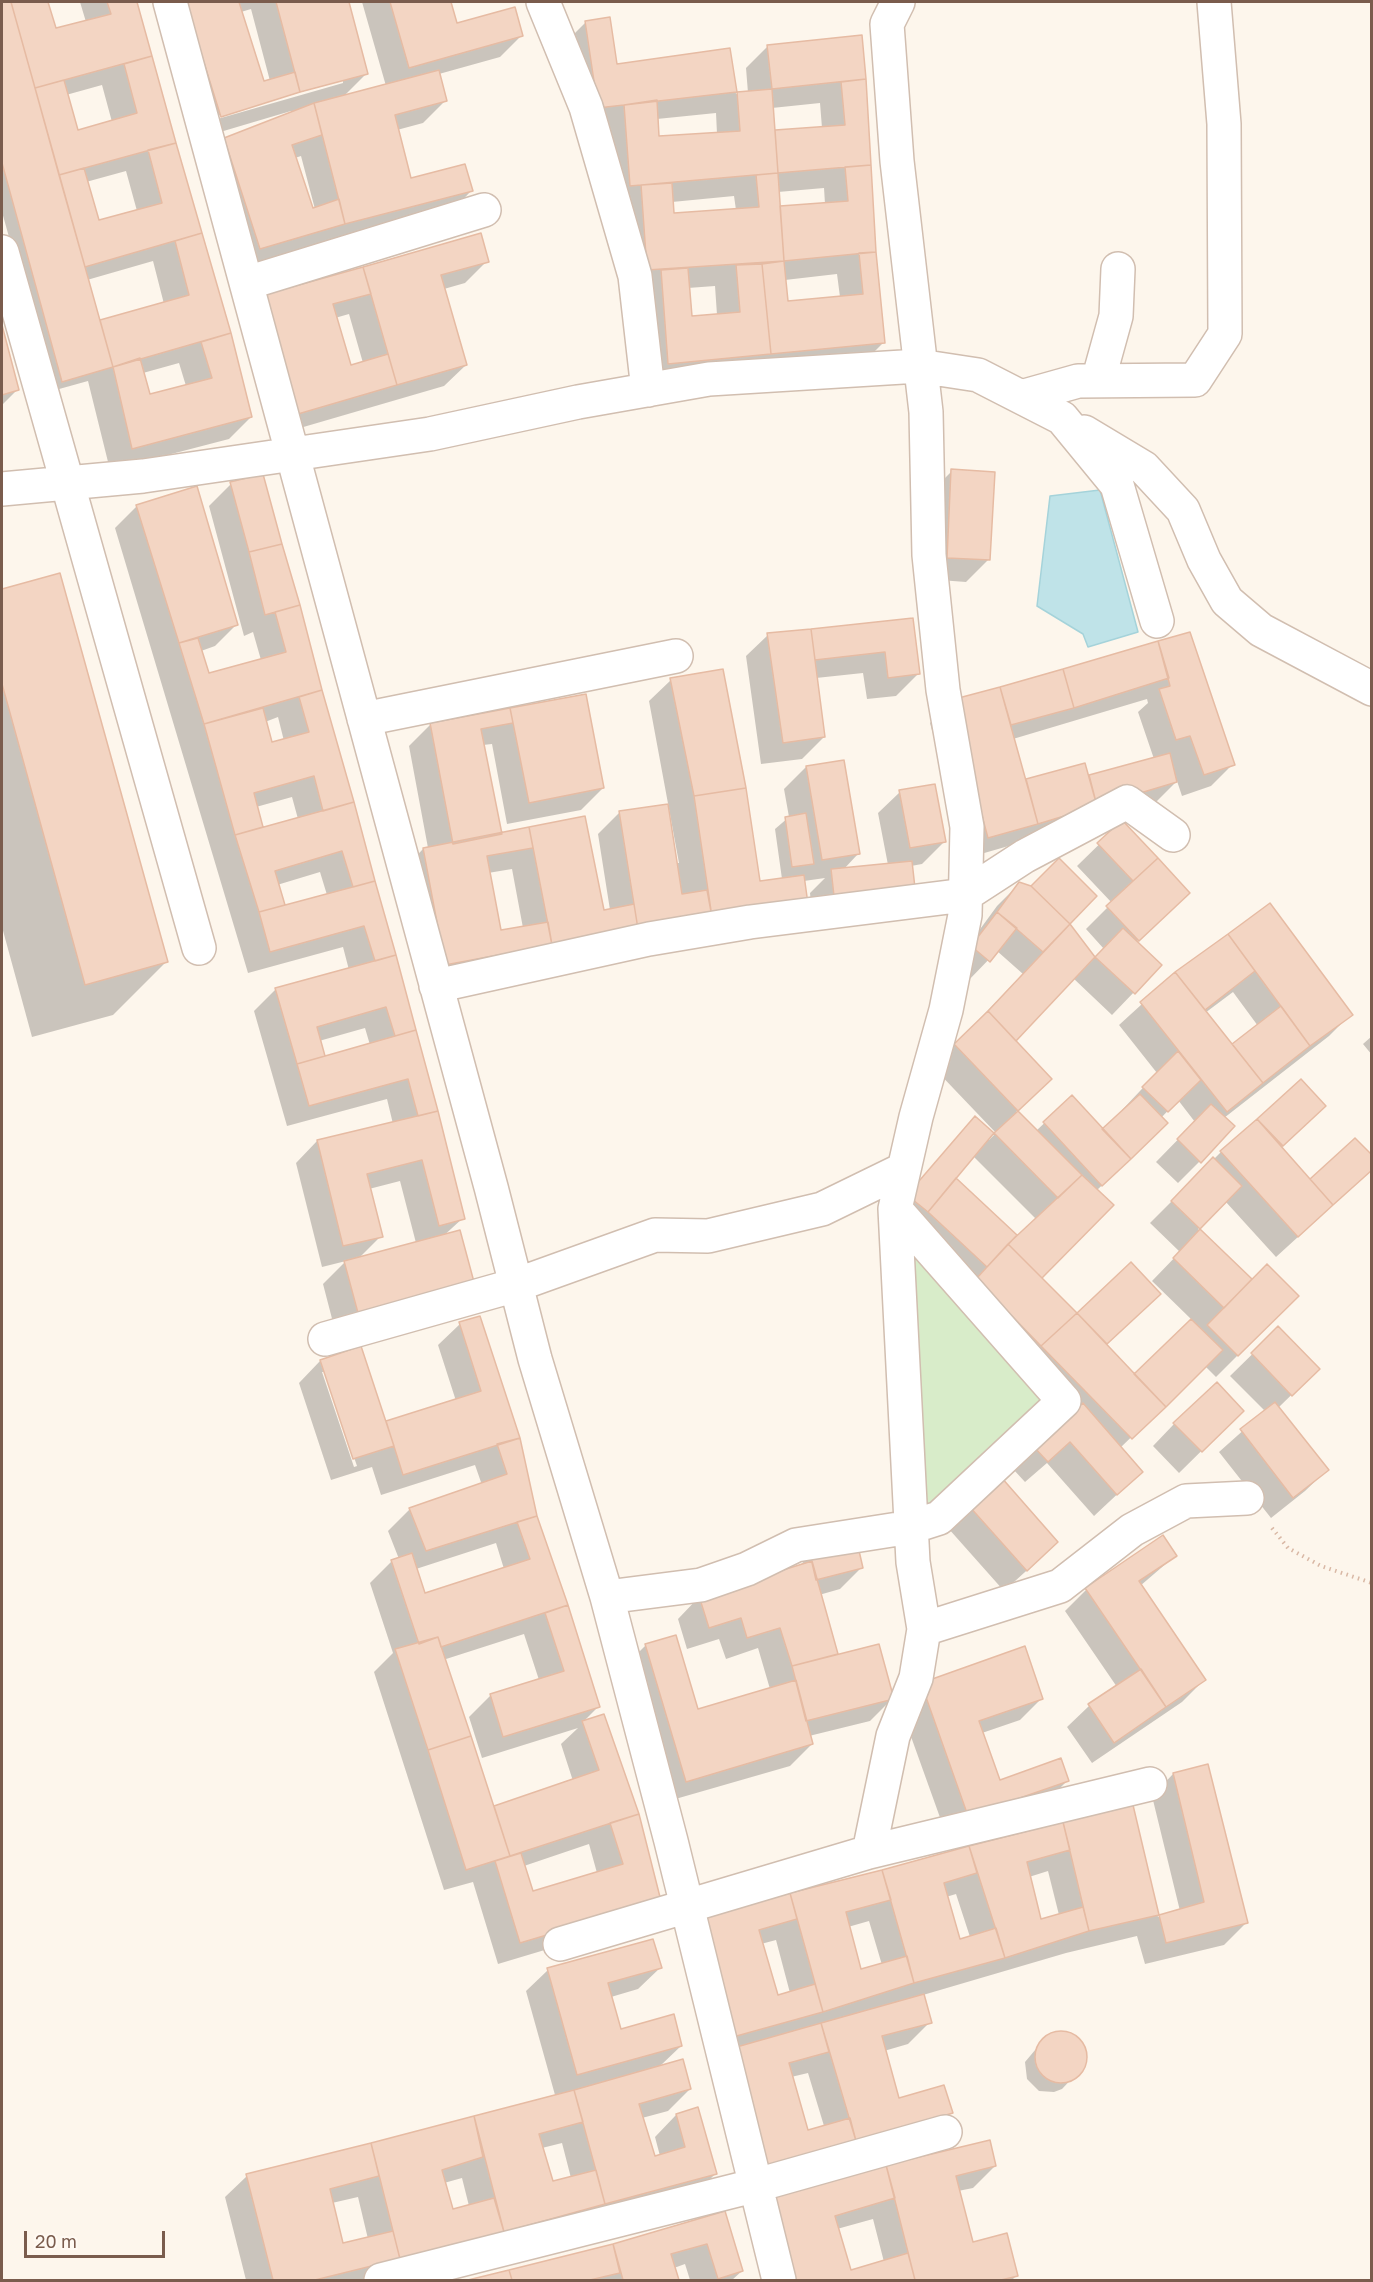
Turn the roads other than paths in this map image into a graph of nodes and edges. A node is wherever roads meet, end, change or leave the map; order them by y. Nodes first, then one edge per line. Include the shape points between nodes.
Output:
1 (170, 2) edge
2 (543, 2) edge
3 (1214, 2) edge
4 (892, 13) edge
5 (484, 210) dead end
6 (2, 252) edge
7 (1118, 269) dead end
8 (247, 283) junction
9 (919, 366) junction
10 (1098, 381) junction
11 (648, 390) junction
12 (1021, 397) junction
13 (1062, 418) junction
14 (293, 455) junction
15 (67, 483) junction
16 (2, 489) edge
17 (1157, 621) dead end
18 (676, 656) dead end
19 (1371, 689) edge
20 (364, 719) junction
21 (1173, 835) dead end
22 (965, 895) junction
23 (199, 948) dead end
24 (436, 986) junction
25 (904, 1169) junction
26 (896, 1209) junction
27 (516, 1284) junction
28 (325, 1339) dead end
29 (1247, 1498) road end
30 (911, 1527) junction
31 (608, 1597) junction
32 (924, 1629) junction
33 (1150, 1784) dead end
34 (869, 1852) junction
35 (688, 1907) junction
36 (560, 1944) dead end
37 (945, 2132) dead end
38 (756, 2185) junction
39 (381, 2280) edge
40 (779, 2280) edge

1 - 8 street
2 - 11 street via 586,107 635,276
3 - 10 street via 1224,124 1225,334 1195,380
4 - 9 street via 897,161
5 - 8 street
6 - 15 street
7 - 10 street via 1116,316
8 - 14 street
9 - 11 street via 709,379
9 - 12 street via 978,375
9 - 22 street via 926,412 929,555 942,678 967,827
10 - 12 street via 1078,381
11 - 14 street via 430,434
12 - 13 street
13 - 17 street via 1118,485
13 - 19 street via 1144,468 1183,510 1227,601 1261,630
14 - 15 street
14 - 20 street
15 - 16 street
15 - 23 street
18 - 20 street
20 - 24 street
21 - 22 street via 1127,802 1025,856
22 - 24 street via 671,935
22 - 25 street via 965,915 946,1010
24 - 27 street
25 - 26 street
25 - 27 street via 822,1209 708,1236 655,1235
26 - 30 street
26 - 30 street via 1064,1401 939,1518
27 - 28 street
27 - 31 street
29 - 32 street via 1186,1501 1132,1530 1060,1586
30 - 31 street via 796,1545 747,1569 701,1585
30 - 32 street
31 - 35 street
32 - 34 street via 916,1678 893,1736
33 - 34 street
34 - 35 street
35 - 36 street
35 - 38 street
37 - 38 street
38 - 39 street
38 - 40 street

